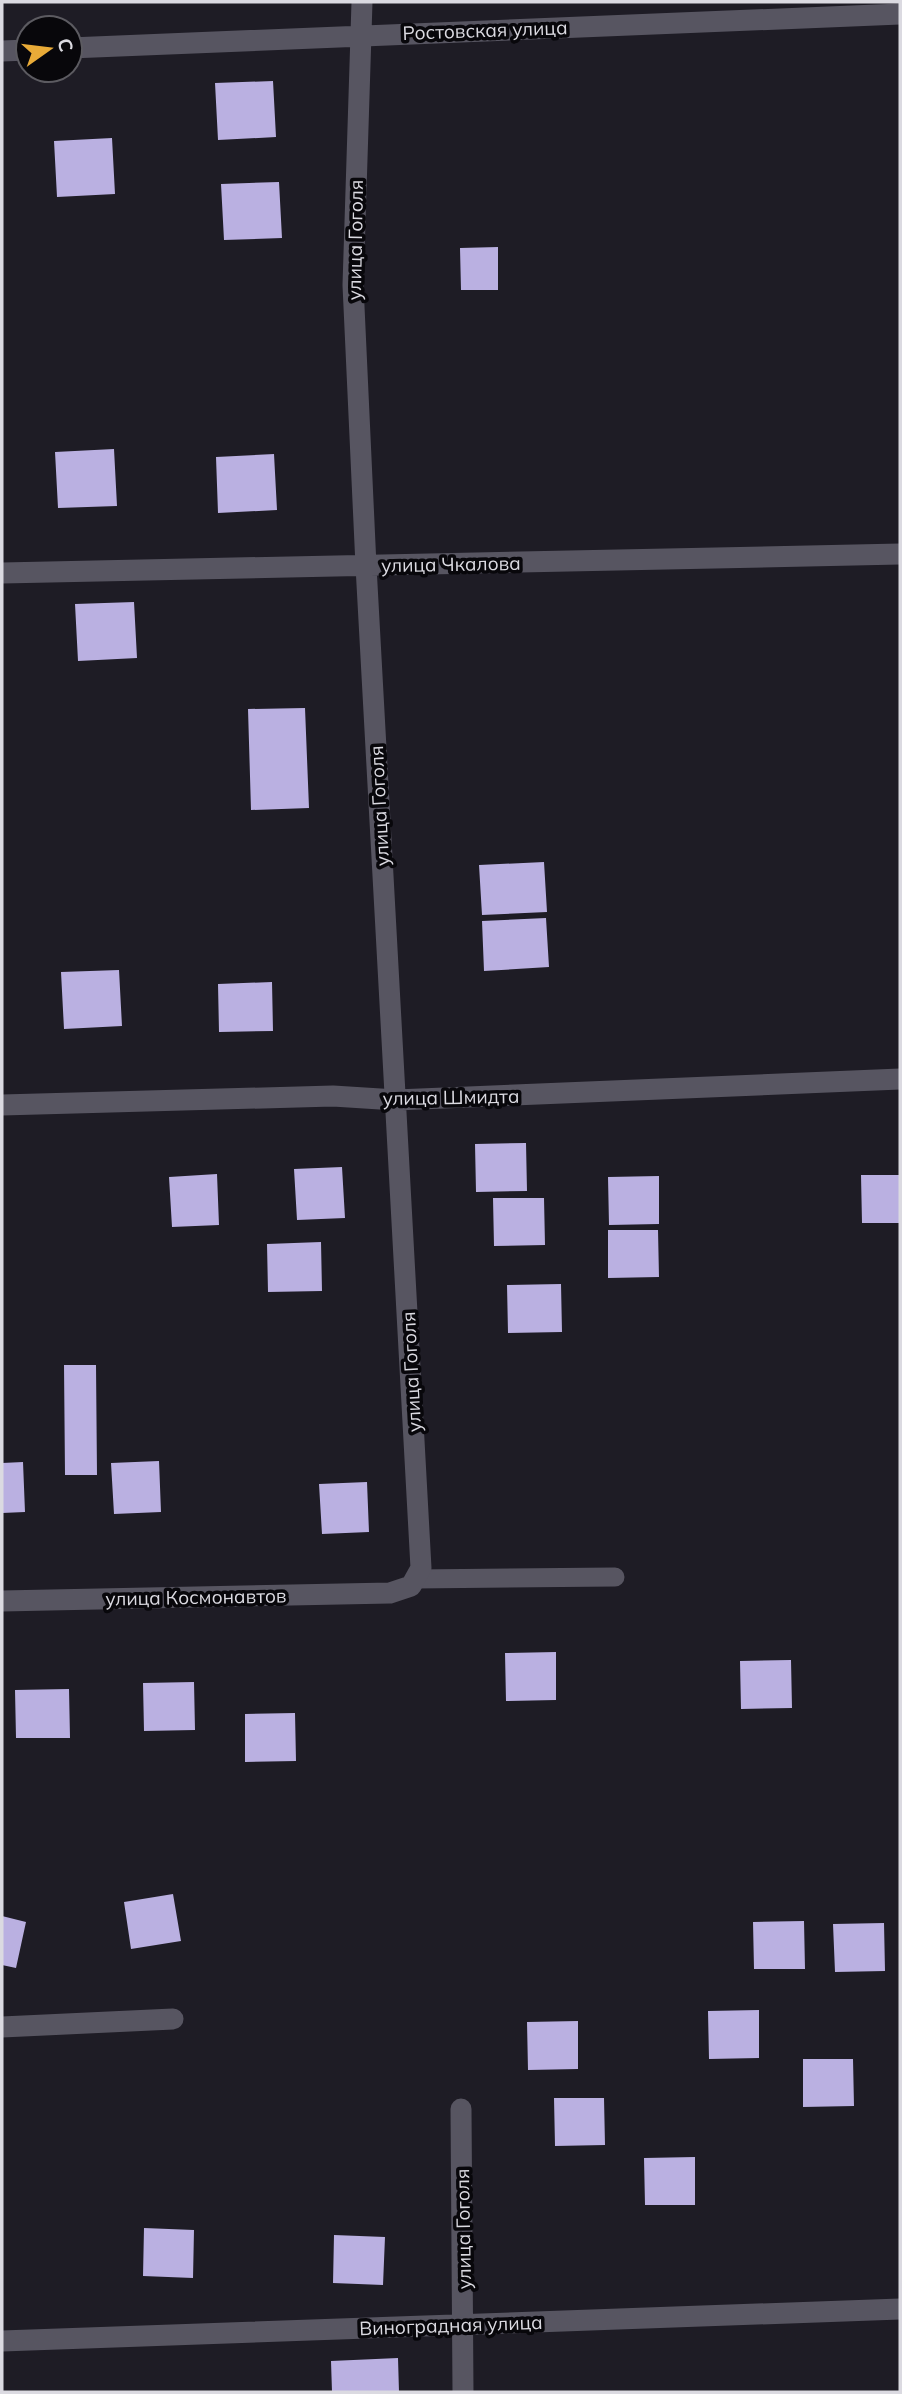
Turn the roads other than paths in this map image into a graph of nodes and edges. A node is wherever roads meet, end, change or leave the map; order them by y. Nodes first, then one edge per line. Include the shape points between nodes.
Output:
1 (362, 2) edge
2 (900, 14) edge
3 (362, 35) junction
4 (84, 47) edge
5 (900, 554) edge
6 (366, 566) junction
7 (2, 573) edge
8 (900, 1079) edge
9 (396, 1100) junction
10 (2, 1105) edge
11 (615, 1577) dead end
12 (415, 1579) junction
13 (2, 1601) edge
14 (173, 2018) dead end
15 (2, 2028) edge
16 (461, 2109) dead end
17 (900, 2309) edge
18 (465, 2325) junction
19 (2, 2341) edge
20 (464, 2392) edge

1 - 3 street, улица Гоголя
2 - 3 street, Ростовская улица
3 - 4 street, Ростовская улица
3 - 6 street, улица Гоголя via 353,285
5 - 6 street, улица Чкалова
6 - 7 street, улица Чкалова
6 - 9 street, улица Гоголя
8 - 9 street, улица Шмидта
9 - 10 street, улица Шмидта via 333,1096
9 - 12 street, улица Гоголя via 421,1568
11 - 12 lane
12 - 13 street, улица Космонавтов via 411,1586 390,1593
14 - 15 street
16 - 18 street, улица Гоголя
17 - 18 street, Виноградная улица
18 - 19 street, Виноградная улица
18 - 20 street, улица Гоголя

